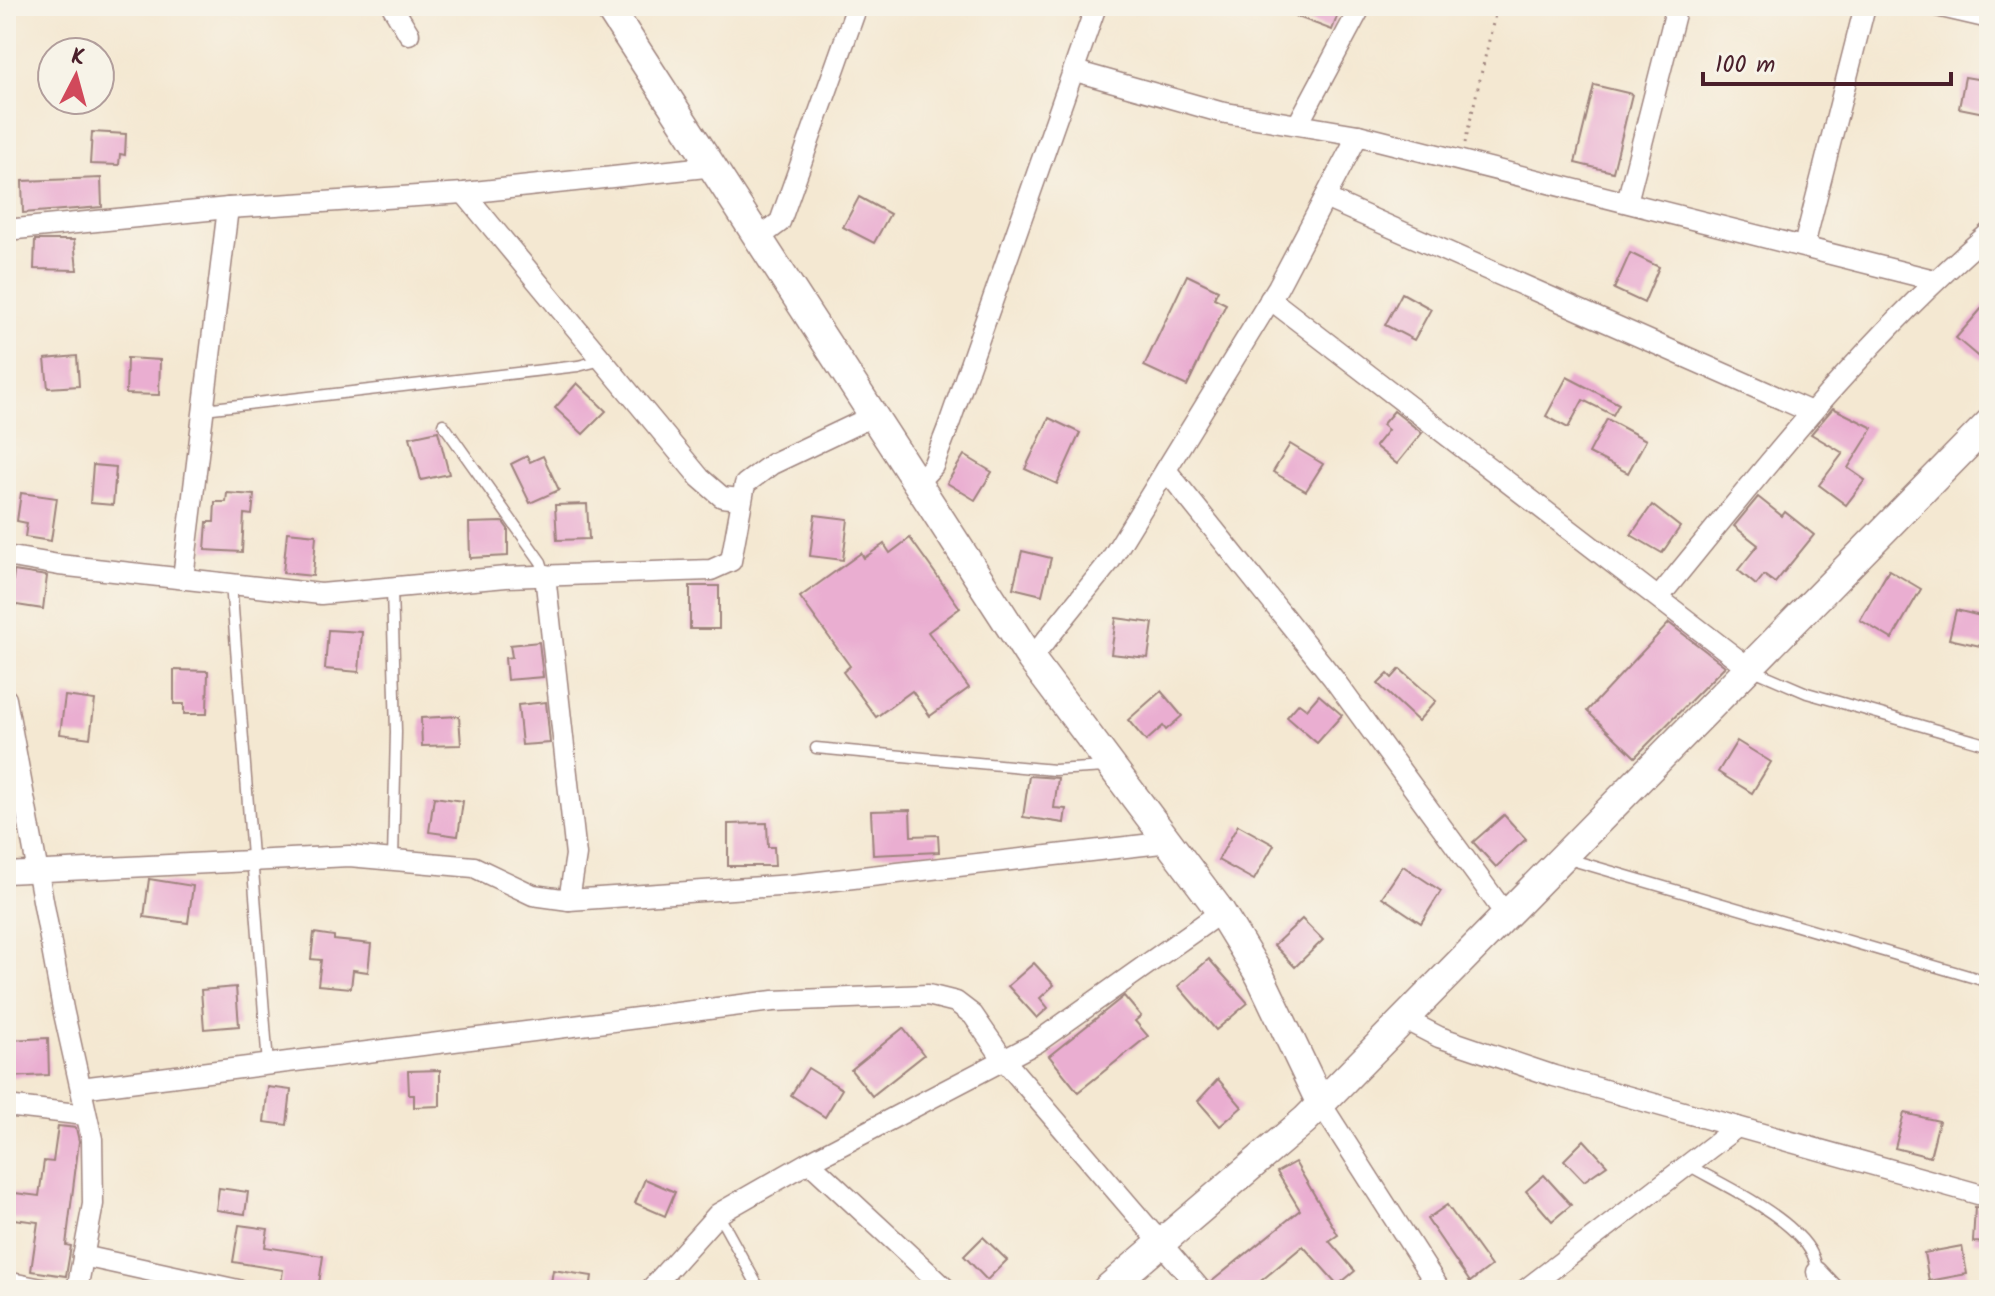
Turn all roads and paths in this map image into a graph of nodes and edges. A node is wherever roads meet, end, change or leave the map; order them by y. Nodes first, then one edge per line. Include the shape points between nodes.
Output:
1 (392, 6) edge
2 (608, 6) edge
3 (857, 6) edge
4 (1096, 6) edge
5 (1361, 6) edge
6 (1497, 6) edge
7 (1677, 6) edge
8 (1865, 6) edge
9 (1937, 6) edge
10 (1989, 18) edge
11 (409, 34) dead end
12 (1075, 71) junction
13 (1298, 124) junction
14 (1358, 135) junction
15 (1461, 161) junction
16 (715, 166) junction
17 (464, 193) junction
18 (1325, 198) junction
19 (1627, 202) junction
20 (228, 208) junction
21 (6, 230) edge
22 (1989, 233) edge
23 (760, 237) junction
24 (1804, 246) junction
25 (1934, 280) junction
26 (1270, 299) junction
27 (602, 360) junction
28 (204, 409) junction
29 (1811, 412) junction
30 (875, 415) junction
31 (1989, 423) edge
32 (443, 424) dead end
33 (1166, 470) junction
34 (917, 483) junction
35 (740, 499) junction
36 (6, 556) edge
37 (545, 575) junction
38 (183, 578) junction
39 (231, 583) junction
40 (392, 589) junction
41 (1659, 597) junction
42 (1031, 659) junction
43 (1749, 668) junction
44 (6, 699) edge
45 (8, 725) edge
46 (1989, 745) edge
47 (816, 748) dead end
48 (1112, 766) junction
49 (1170, 842) junction
50 (1563, 857) junction
51 (393, 860) junction
52 (254, 861) junction
53 (39, 872) junction
54 (6, 873) edge
55 (569, 900) junction
56 (1221, 912) junction
57 (1506, 915) junction
58 (1989, 982) edge
59 (1404, 1019) junction
60 (1004, 1060) junction
61 (268, 1065) junction
62 (81, 1088) junction
63 (1321, 1104) junction
64 (6, 1106) edge
65 (86, 1115) junction
66 (1737, 1127) junction
67 (809, 1162) junction
68 (1690, 1166) junction
69 (1989, 1197) edge
70 (718, 1214) junction
71 (1160, 1243) junction
72 (83, 1256) junction
73 (1814, 1281) edge
74 (6, 1282) edge
75 (47, 1290) edge
76 (77, 1290) edge
77 (238, 1290) edge
78 (650, 1290) edge
79 (760, 1290) edge
80 (947, 1290) edge
81 (1106, 1290) edge
82 (1201, 1290) edge
83 (1440, 1290) edge
84 (1525, 1290) edge
85 (1834, 1290) edge

1 - 11 street
2 - 16 street
3 - 23 street via 780,222
4 - 12 street
5 - 13 street
6 - 15 path
7 - 19 street
8 - 24 street
9 - 10 street
12 - 13 street via 1220,112
12 - 34 street via 947,430 933,466
13 - 14 street
14 - 15 street
14 - 18 street
15 - 19 street
16 - 17 street
16 - 23 street
17 - 20 street
17 - 27 street
18 - 26 street
18 - 29 street
19 - 24 street
20 - 21 street
20 - 28 street
22 - 25 street
23 - 30 street
24 - 25 street
25 - 29 street
26 - 33 street
26 - 41 street
27 - 28 lane
27 - 35 street via 700,478 722,497
28 - 38 street
29 - 41 street
30 - 34 street
30 - 35 street via 772,464 745,484
31 - 43 street
32 - 37 lane
33 - 42 street via 1110,561
33 - 57 street via 1333,678
34 - 42 street
35 - 37 street via 731,561 711,570
36 - 38 street
37 - 40 street
37 - 55 street via 576,855
38 - 39 street
39 - 40 street via 321,594
39 - 52 lane
40 - 51 lane
41 - 43 street
42 - 48 street
43 - 46 lane via 1807,693
43 - 50 street
44 - 45 street
45 - 53 street
47 - 48 lane via 1054,770
48 - 49 street
49 - 55 street via 792,885
49 - 56 street
50 - 57 street
50 - 58 lane
51 - 52 street via 349,856
51 - 55 street via 474,867 533,895
52 - 53 street
52 - 61 lane
53 - 54 street
53 - 62 street
56 - 60 street
56 - 63 street via 1260,976
57 - 59 street
59 - 63 street
59 - 66 street via 1439,1037 1554,1076
60 - 61 street via 973,1015 956,1002 928,995 773,1001
60 - 67 street
60 - 71 street
61 - 62 street
62 - 65 street
63 - 71 street
63 - 83 street
64 - 65 street
65 - 72 street via 92,1139 93,1204
66 - 68 street
66 - 69 street
67 - 70 street
67 - 80 street
68 - 73 lane via 1803,1236 1814,1256
68 - 84 street
70 - 78 street
70 - 79 lane
71 - 81 street
71 - 82 street
72 - 76 street
72 - 77 street
73 - 85 street
74 - 75 street

